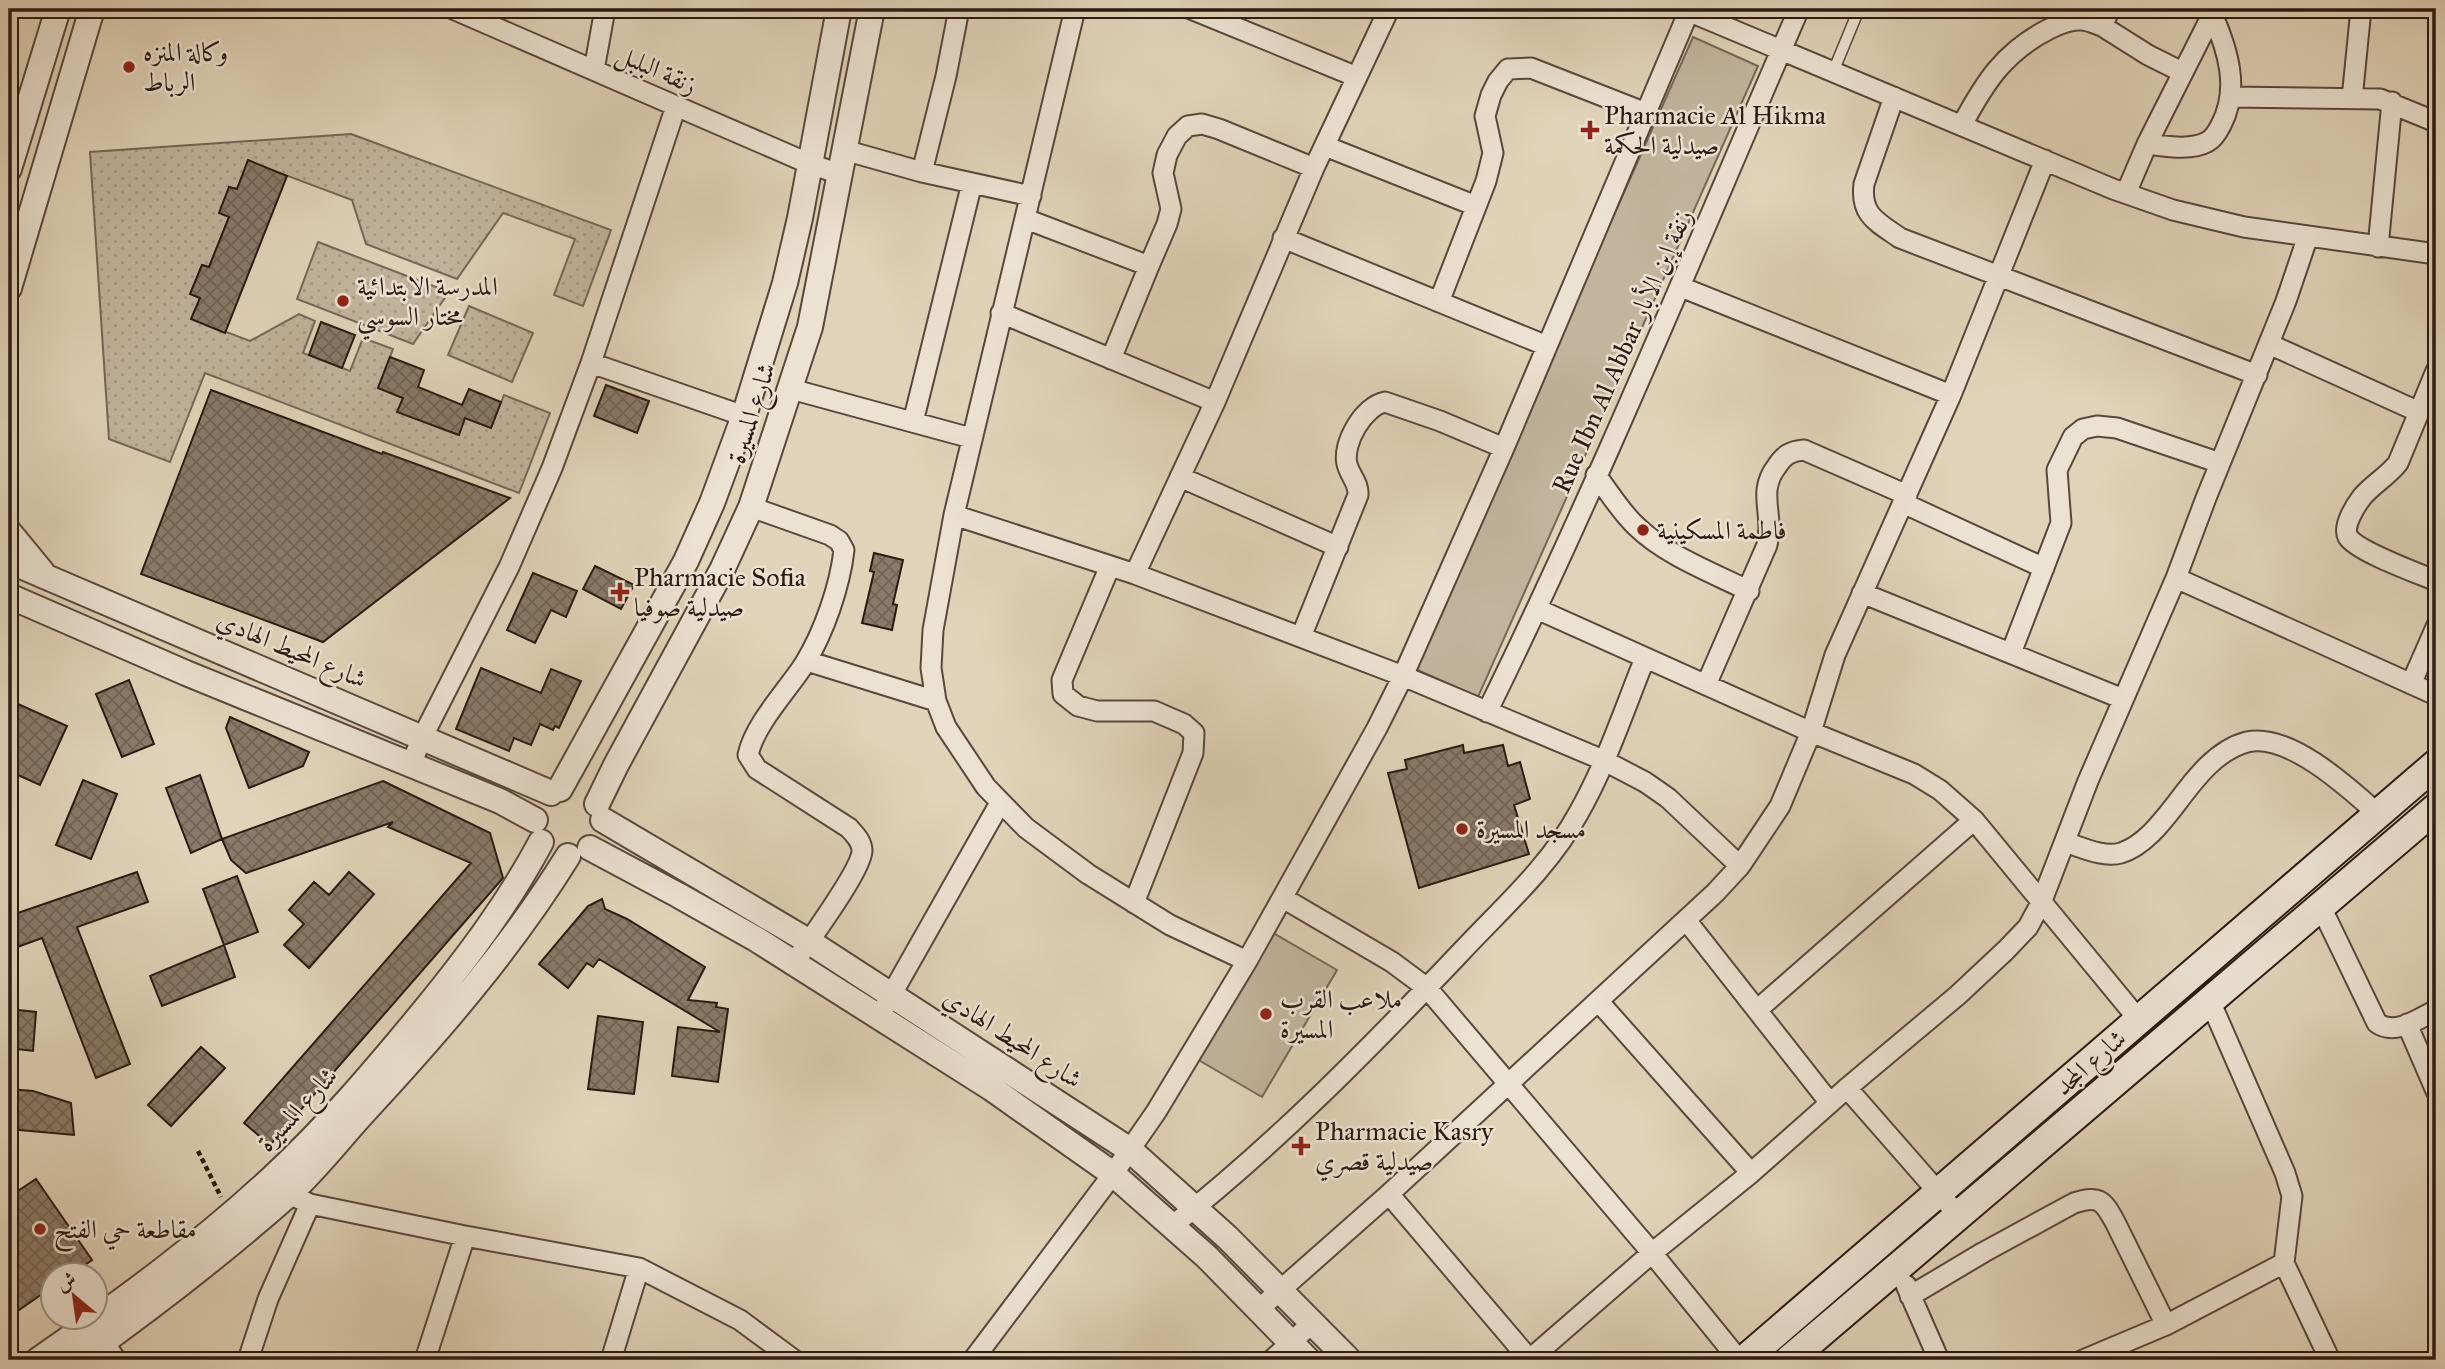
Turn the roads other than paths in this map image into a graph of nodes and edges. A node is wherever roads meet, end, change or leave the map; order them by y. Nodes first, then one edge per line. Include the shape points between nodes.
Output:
1 (58, 9) edge
2 (92, 9) edge
3 (453, 9) edge
4 (605, 9) edge
5 (839, 9) edge
6 (872, 9) edge
7 (959, 9) edge
8 (1075, 9) edge
9 (1191, 9) edge
10 (1388, 9) edge
11 (1799, 9) edge
12 (1859, 9) edge
13 (2361, 9) edge
14 (1686, 10) edge
15 (2213, 12) edge
16 (2106, 18) edge
17 (1781, 50) junction
18 (594, 69) junction
19 (1833, 72) junction
20 (2182, 72) junction
21 (1357, 77) junction
22 (1895, 97) junction
23 (2230, 97) junction
24 (2352, 99) junction
25 (2392, 102) junction
26 (676, 106) junction
27 (1646, 113) junction
28 (2436, 122) edge
29 (1962, 125) junction
30 (2147, 144) junction
31 (1325, 146) junction
32 (2045, 160) junction
33 (842, 162) junction
34 (810, 164) junction
35 (9, 169) edge
36 (1314, 169) junction
37 (922, 172) junction
38 (972, 183) junction
39 (2126, 193) junction
40 (1031, 196) junction
41 (1476, 206) junction
42 (1026, 219) junction
43 (2308, 236) junction
44 (1283, 238) junction
45 (2378, 247) junction
46 (2436, 254) edge
47 (1149, 266) junction
48 (1999, 277) junction
49 (1681, 287) junction
50 (9, 288) edge
51 (1439, 302) junction
52 (1001, 313) junction
53 (2269, 344) junction
54 (1547, 346) junction
55 (1111, 359) junction
56 (591, 363) junction
57 (2436, 371) edge
58 (2257, 375) junction
59 (791, 389) junction
60 (1951, 395) junction
61 (1215, 402) junction
62 (2420, 412) junction
63 (744, 416) junction
64 (913, 422) junction
65 (971, 438) junction
66 (1504, 448) junction
67 (2220, 463) junction
68 (1596, 475) junction
69 (1180, 477) junction
70 (1905, 499) junction
71 (751, 507) junction
72 (954, 515) junction
73 (9, 532) edge
74 (1338, 547) junction
75 (9, 561) edge
76 (1110, 566) junction
77 (2044, 568) junction
78 (1135, 574) junction
79 (45, 576) junction
80 (2176, 578) junction
81 (2436, 581) edge
82 (1749, 590) junction
83 (1862, 593) junction
84 (13, 600) edge
85 (1537, 609) junction
86 (2436, 627) edge
87 (1301, 637) junction
88 (2011, 653) junction
89 (1645, 658) junction
90 (807, 661) junction
91 (1403, 676) junction
92 (1706, 684) junction
93 (2411, 684) junction
94 (2436, 695) edge
95 (2123, 699) junction
96 (936, 701) junction
97 (1487, 712) junction
98 (1811, 732) junction
99 (422, 738) junction
100 (1603, 760) junction
101 (411, 764) junction
102 (2436, 764) edge
103 (556, 791) junction
104 (1000, 803) junction
105 (2436, 808) edge
106 (600, 812) junction
107 (2378, 814) junction
108 (1973, 820) junction
109 (538, 831) junction
110 (2065, 842) junction
111 (579, 852) junction
112 (1740, 866) junction
113 (1283, 898) junction
114 (1135, 903) junction
115 (2041, 903) junction
116 (2320, 907) junction
117 (1686, 920) junction
118 (808, 941) junction
119 (1247, 961) junction
120 (794, 963) junction
121 (1427, 988) junction
122 (2210, 1001) junction
123 (1599, 1002) junction
124 (885, 1005) junction
125 (1757, 1010) junction
126 (2436, 1010) edge
127 (2139, 1020) junction
128 (2407, 1024) junction
129 (1508, 1083) junction
130 (1847, 1087) junction
131 (2436, 1091) edge
132 (1830, 1103) junction
133 (1130, 1150) junction
134 (1751, 1173) junction
135 (1113, 1174) junction
136 (291, 1192) junction
137 (1939, 1192) junction
138 (1389, 1194) junction
139 (1196, 1208) junction
140 (1959, 1216) junction
141 (1172, 1226) junction
142 (465, 1236) junction
143 (1651, 1253) junction
144 (2284, 1263) junction
145 (1899, 1267) junction
146 (639, 1268) junction
147 (1278, 1290) junction
148 (1910, 1296) junction
149 (1259, 1309) junction
150 (1312, 1323) junction
151 (2166, 1325) junction
152 (104, 1342) edge
153 (1290, 1343) junction
154 (38, 1360) edge
155 (78, 1360) edge
156 (247, 1360) edge
157 (425, 1360) edge
158 (611, 1360) edge
159 (794, 1360) edge
160 (973, 1360) edge
161 (1272, 1360) edge
162 (1308, 1360) edge
163 (1349, 1360) edge
164 (1530, 1360) edge
165 (1741, 1360) edge
166 (1788, 1360) edge
167 (1939, 1360) edge
168 (2083, 1360) edge
169 (2330, 1360) edge

1 - 35 street
2 - 50 street
3 - 18 street, زنقة البلبل
4 - 18 street
5 - 34 street, شارع المسيرة
6 - 33 street, شارع المسيرة
7 - 37 street
8 - 40 street
9 - 21 street
10 - 21 street
11 - 17 street, Rue Ibn Al Abbar زنقة إبن الأبار
12 - 19 lane
13 - 24 street
14 - 17 street
14 - 27 street
15 - 20 street
15 - 23 street via 2231,76
16 - 20 street via 2148,55
16 - 29 street via 2061,23 2016,49 1979,93
17 - 19 street
17 - 49 street, Rue Ibn Al Abbar زنقة إبن الأبار
18 - 26 street, زنقة البلبل
19 - 22 street
20 - 30 street
21 - 31 street
22 - 29 street
22 - 48 street via 1864,184 1869,214 1900,238
23 - 24 street
23 - 30 street via 2218,132 2207,142
24 - 25 street
25 - 28 street
25 - 45 street
26 - 34 street, زنقة البلبل
26 - 56 street
27 - 41 street via 1531,68 1508,69 1491,95 1485,116 1493,153
27 - 54 street
29 - 32 street
30 - 39 street
31 - 36 street
31 - 41 street
32 - 39 street
32 - 48 street
33 - 34 street, زنقة البلبل
33 - 37 street, زنقة البلبل
33 - 59 street, شارع المسيرة via 810,327
34 - 63 street, شارع المسيرة via 785,283
36 - 44 street
36 - 47 street via 1219,129 1188,126 1167,155 1163,173 1171,209
37 - 38 street, زنقة البلبل
38 - 40 street, زنقة البلبل
38 - 64 street
39 - 43 street via 2221,222
40 - 42 street
41 - 51 street
42 - 47 street
42 - 52 street
43 - 45 street
43 - 53 street
44 - 51 street
44 - 61 street
45 - 46 street
47 - 55 street
48 - 58 street
48 - 60 street
49 - 60 street
49 - 68 street, Rue Ibn Al Abbar زنقة إبن الأبار
51 - 54 street
52 - 55 street
52 - 65 street
53 - 58 street
53 - 62 street
54 - 66 street
55 - 61 street
56 - 63 street
56 - 99 street via 514,554
57 - 62 street
58 - 67 street
59 - 64 street
59 - 71 street, شارع المسيرة
60 - 70 street
61 - 69 street
62 - 81 street via 2398,463 2363,496 2347,530 2348,537 2363,549
63 - 103 street, شارع المسيرة via 686,561
64 - 65 street
65 - 72 street
66 - 74 street via 1402,407 1376,404 1360,420 1346,458 1359,488
66 - 91 street
67 - 77 street via 2117,428 2083,429 2073,437 2057,470 2062,523
67 - 80 street
68 - 82 street via 1650,538
68 - 85 street, Rue Ibn Al Abbar زنقة إبن الأبار
69 - 74 street
69 - 78 street
70 - 77 street
70 - 82 street via 1804,450 1792,451 1767,482 1771,530
70 - 83 street
71 - 90 street via 830,536 842,545 843,561 831,606
71 - 106 street, شارع المسيرة via 722,570 616,765
72 - 76 street
72 - 96 street via 933,630 931,668
73 - 79 street
74 - 87 street
75 - 79 street, شارع المحيط الهادي
76 - 78 street
76 - 114 street via 1062,680 1063,694 1078,706 1097,711 1154,711 1194,733 1193,753
77 - 88 street
78 - 87 street
79 - 99 street, شارع المحيط الهادي
80 - 93 street
80 - 95 street
82 - 92 street
83 - 88 street
83 - 98 street
84 - 101 street
85 - 89 street
85 - 97 street, Rue Ibn Al Abbar زنقة إبن الأبار
86 - 93 street
87 - 91 street
88 - 95 street
89 - 92 street
89 - 100 street
90 - 96 street
90 - 118 street via 758,731 748,755 757,769 859,838 859,861
91 - 97 street
91 - 113 street
92 - 98 street
93 - 94 street
95 - 110 street
96 - 104 street via 962,753
97 - 100 street
98 - 108 street via 1914,774
98 - 112 street via 1780,806
99 - 101 street
99 - 103 street, شارع المحيط الهادي
100 - 112 street via 1668,798
100 - 121 street via 1579,814 1558,846
101 - 109 street via 500,801
102 - 107 main road, شارع المجد
103 - 106 street via 581,790
103 - 109 street via 538,807
104 - 114 street via 1036,836
104 - 124 street
105 - 116 main road, شارع المجد
106 - 111 street via 600,836
106 - 118 street, شارع المحيط الهادي
107 - 110 street via 2313,762 2266,741 2249,742 2216,759 2134,846 2107,855
107 - 127 main road, شارع المجد
108 - 115 street
108 - 125 street
109 - 111 street via 553,852
109 - 136 street, شارع المسيرة via 513,893 472,953 328,1121
110 - 115 street
111 - 120 street, شارع المحيط الهادي via 678,895
111 - 136 street, شارع المسيرة via 484,977
112 - 117 street
113 - 119 street
113 - 121 street
114 - 119 street
115 - 127 street
115 - 130 street via 2028,927 2006,950
116 - 122 main road, شارع المجد
116 - 128 street via 2377,1023 2393,1029
117 - 123 street
117 - 125 street
118 - 120 street
118 - 124 street, شارع المحيط الهادي
119 - 133 street
120 - 124 street, شارع المحيط الهادي
121 - 129 street
121 - 139 street via 1330,1086
122 - 140 main road, شارع المجد
122 - 144 street via 2292,1196
123 - 129 street
123 - 134 street
124 - 133 street, شارع المحيط الهادي
124 - 135 street, شارع المحيط الهادي
125 - 132 street
126 - 128 street
127 - 137 main road, شارع المجد
128 - 131 street
129 - 138 street
129 - 143 street
130 - 132 street
130 - 137 street
132 - 134 street
133 - 135 street
133 - 139 street, شارع المحيط الهادي
134 - 143 street
135 - 141 street, شارع المحيط الهادي
135 - 160 street
136 - 142 street
136 - 152 street, شارع المسيرة
136 - 152 street, شارع المسيرة via 229,1214 160,1273
136 - 156 street via 272,1288
137 - 140 street
137 - 165 main road, شارع المجد
138 - 147 street
138 - 164 street
139 - 141 street
139 - 147 street, شارع المحيط الهادي
140 - 145 main road, شارع المجد
141 - 149 street, شارع المحيط الهادي
142 - 146 street
142 - 157 street
143 - 164 street
143 - 165 street
144 - 151 street
144 - 169 street
145 - 148 street
145 - 166 main road, شارع المجد
146 - 158 street
146 - 159 street via 740,1320
147 - 149 street
147 - 150 street, شارع المحيط الهادي
148 - 151 street via 2088,1198 2106,1206
148 - 167 street
149 - 153 street, شارع المحيط الهادي
150 - 153 street
150 - 163 street, شارع المحيط الهادي
151 - 168 street
152 - 154 street, شارع المسيرة
152 - 155 street, شارع المسيرة
153 - 161 street
153 - 162 street, شارع المحيط الهادي

